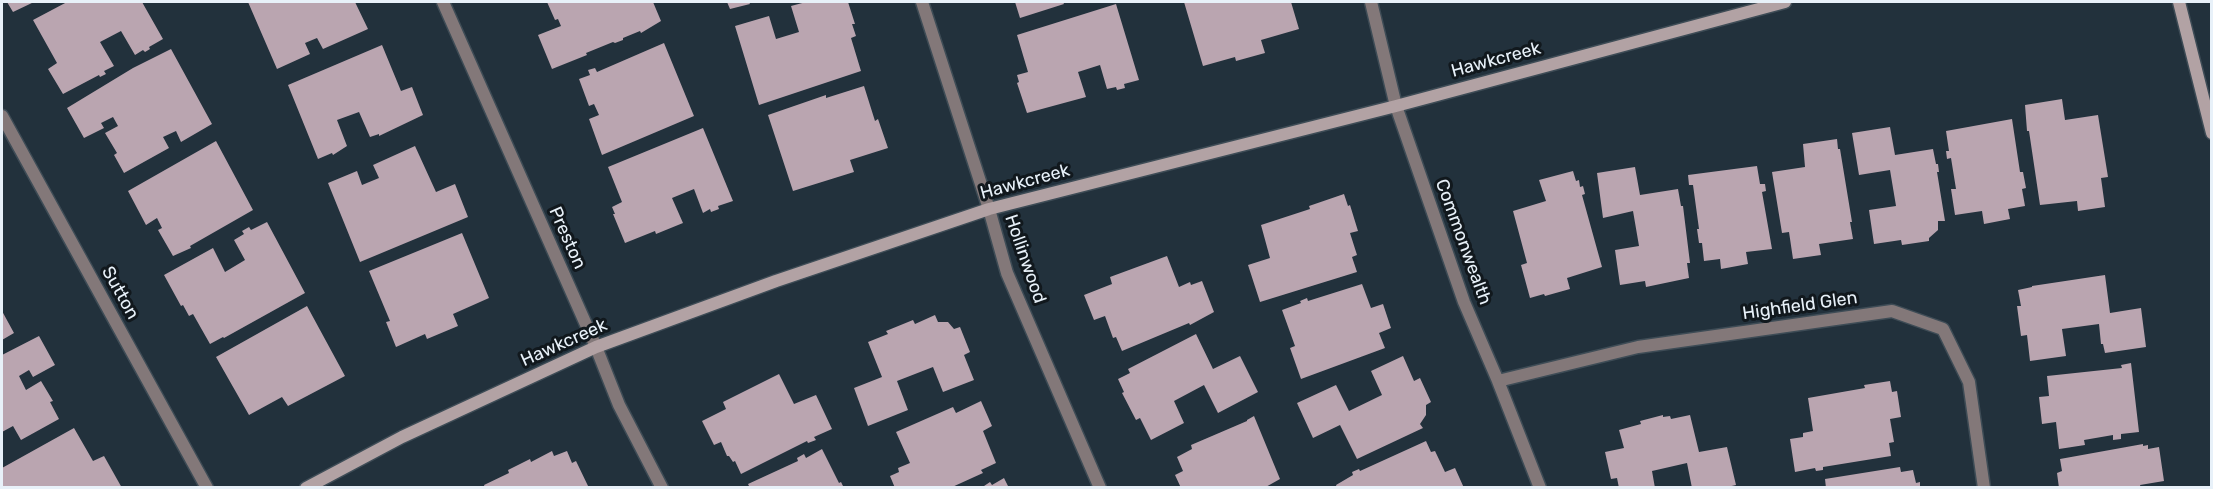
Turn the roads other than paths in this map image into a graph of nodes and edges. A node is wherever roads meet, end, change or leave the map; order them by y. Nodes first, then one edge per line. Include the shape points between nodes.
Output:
1 (443, 2) edge
2 (922, 2) edge
3 (1371, 2) edge
4 (1785, 2) edge
5 (2179, 2) edge
6 (1396, 106) junction
7 (2, 116) edge
8 (2211, 133) edge
9 (989, 209) junction
10 (596, 347) junction
11 (1498, 381) junction
12 (207, 488) edge
13 (306, 488) edge
14 (662, 488) edge
15 (1101, 488) edge
16 (1540, 488) edge
17 (1984, 488) edge

1 - 10 street, Preston
2 - 9 street, Hollinwood
3 - 6 street, Commonwealth
4 - 6 street, Hawkcreek
5 - 8 street
6 - 9 street, Hawkcreek
6 - 11 street, Commonwealth via 1464,302
7 - 12 street, Sutton
9 - 10 street, Hawkcreek
9 - 15 street, Hollinwood via 1007,273
10 - 13 street, Hawkcreek via 402,436
10 - 14 street, Preston via 619,405
11 - 16 street, Commonwealth
11 - 17 street, Highfield Glen via 1638,347 1892,310 1943,328 1969,382

